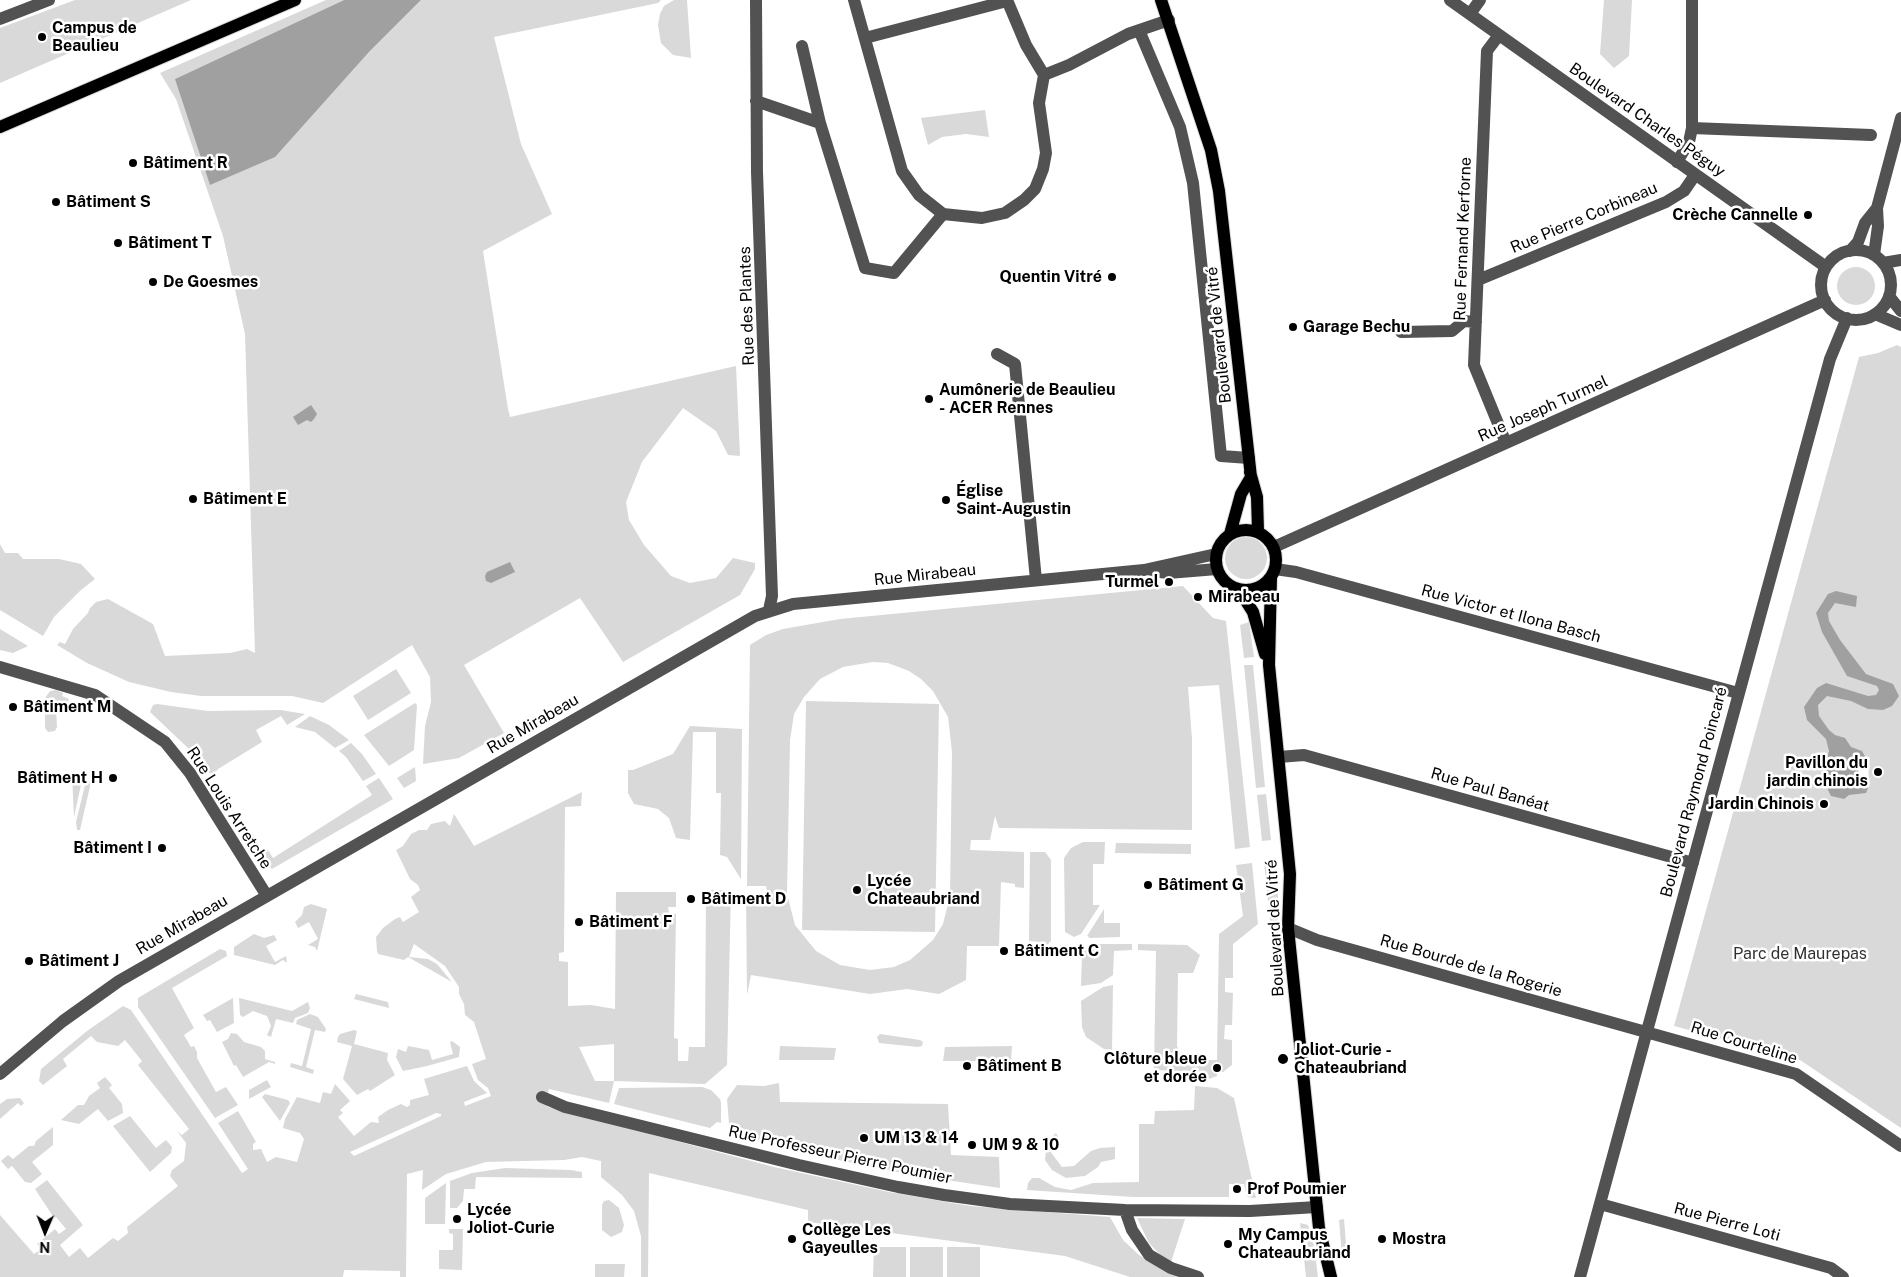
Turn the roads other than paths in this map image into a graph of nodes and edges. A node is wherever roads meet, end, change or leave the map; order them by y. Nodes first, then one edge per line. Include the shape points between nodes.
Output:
1 (49, 0) edge
2 (295, 0) edge
3 (756, 0) edge
4 (854, 0) edge
5 (1161, 0) edge
6 (1450, 0) edge
7 (1480, 0) edge
8 (1692, 0) edge
9 (1007, 1) edge
10 (1470, 14) junction
11 (0, 19) edge
12 (1168, 20) junction
13 (1139, 30) junction
14 (1498, 35) junction
15 (865, 38) junction
16 (802, 46) dead end
17 (1044, 75) junction
18 (756, 101) junction
19 (1901, 118) edge
20 (820, 123) junction
21 (0, 127) edge
22 (1692, 128) junction
23 (1871, 134) dead end
24 (1677, 162) junction
25 (1695, 175) junction
26 (1877, 208) junction
27 (943, 214) junction
28 (1850, 251) junction
29 (1878, 259) junction
30 (1901, 260) edge
31 (1826, 267) junction
32 (1901, 272) edge
33 (1478, 280) junction
34 (1890, 289) junction
35 (1825, 300) junction
36 (1901, 311) edge
37 (1875, 314) junction
38 (1847, 318) junction
39 (1476, 322) junction
40 (1901, 325) edge
41 (1401, 332) dead end
42 (997, 354) dead end
43 (1506, 443) junction
44 (1249, 458) junction
45 (1251, 476) junction
46 (1258, 531) junction
47 (1230, 534) junction
48 (1274, 548) junction
49 (1216, 554) junction
50 (1217, 569) junction
51 (1144, 570) junction
52 (1273, 573) junction
53 (1036, 580) junction
54 (1238, 590) junction
55 (769, 610) junction
56 (1269, 665) junction
57 (0, 666) edge
58 (1738, 693) junction
59 (1279, 757) junction
60 (1692, 864) junction
61 (267, 896) junction
62 (1288, 928) junction
63 (1646, 1032) junction
64 (0, 1074) edge
65 (542, 1097) dead end
66 (1901, 1146) edge
67 (1600, 1204) junction
68 (1317, 1207) junction
69 (1125, 1210) junction
70 (1198, 1277) edge
71 (1331, 1277) edge
72 (1580, 1277) edge
73 (1843, 1277) edge

1 - 11 street
2 - 21 main road
3 - 18 street, Rue des Plantes
4 - 15 street
5 - 12 main road, Boulevard de Vitré
6 - 10 street, Boulevard Charles Péguy
7 - 10 street
8 - 22 street
9 - 15 street
9 - 17 street via 1026,45
10 - 14 street, Boulevard Charles Péguy
12 - 13 street
12 - 44 main road, Boulevard de Vitré via 1211,150 1219,191
13 - 17 street
13 - 44 street via 1180,127 1193,183 1221,456
14 - 24 street, Boulevard Charles Péguy
14 - 33 street, Rue Fernand Kerforne via 1486,51
15 - 27 street via 902,171 919,195
16 - 20 street
17 - 27 street via 1039,103 1046,153 1034,189 1005,213 982,218
18 - 20 street
18 - 55 street, Rue des Plantes via 772,596
19 - 26 street
20 - 27 street via 864,268 894,272
22 - 23 street
22 - 24 street via 1689,142
24 - 25 street, Boulevard Charles Péguy
25 - 31 street, Boulevard Charles Péguy
25 - 33 street, Rue Pierre Corbineau via 1684,191 1666,202
26 - 28 street via 1869,216 1858,242
26 - 29 street
28 - 29 street via 1862,251
28 - 31 street via 1836,256
29 - 30 street
29 - 34 street
31 - 35 street via 1821,287
32 - 34 street
33 - 39 street, Rue Fernand Kerforne
34 - 36 street
34 - 37 street via 1884,306
35 - 38 street via 1833,311
35 - 43 street, Rue Joseph Turmel
37 - 38 street via 1861,319
37 - 40 street
38 - 58 street, Boulevard Raymond Poincaré via 1830,359
39 - 41 street via 1464,322 1452,331
39 - 43 street, Rue Fernand Kerforne via 1474,365
42 - 53 street via 1015,364
43 - 48 street, Rue Joseph Turmel
44 - 45 main road, Boulevard de Vitré
45 - 46 main road, Boulevard de Vitré via 1258,497
45 - 47 main road via 1241,494
46 - 47 main road via 1245,529
46 - 48 main road
47 - 49 main road via 1219,545
48 - 52 main road, Boulevard de Vitré
49 - 50 main road
49 - 51 street, Rue Mirabeau
50 - 51 street, Rue Mirabeau via 1168,573
50 - 54 main road, Boulevard de Vitré via 1229,585
51 - 53 street, Rue Mirabeau
52 - 54 main road via 1255,589
52 - 56 main road, Boulevard de Vitré
52 - 58 street, Rue Victor et Ilona Basch via 1296,572
53 - 55 street, Rue Mirabeau via 800,604
54 - 56 main road, Boulevard de Vitré via 1253,612
55 - 61 street, Rue Mirabeau
56 - 59 main road, Boulevard de Vitré
57 - 61 street, Rue Louis Arretche via 95,695 165,742 190,774
58 - 60 street, Boulevard Raymond Poincaré
59 - 60 street, Rue Paul Banéat via 1304,755
59 - 62 main road, Boulevard de Vitré via 1290,874
60 - 63 street, Boulevard Raymond Poincaré
61 - 64 street, Rue Mirabeau via 119,980 63,1021
62 - 63 street, Rue Bourde de la Rogerie via 1317,940
62 - 68 main road, Boulevard de Vitré
63 - 66 street, Rue Courteline via 1796,1074
63 - 67 street, Boulevard Raymond Poincaré
65 - 69 street, Rue Professeur Pierre Poumier via 565,1107 898,1187 1010,1204
67 - 72 street, Boulevard Raymond Poincaré
67 - 73 street, Rue Pierre Loti via 1831,1268
68 - 69 street, Rue Professeur Pierre Poumier via 1222,1212
68 - 71 main road, Boulevard de Vitré
69 - 70 street via 1132,1230 1149,1255 1171,1268

